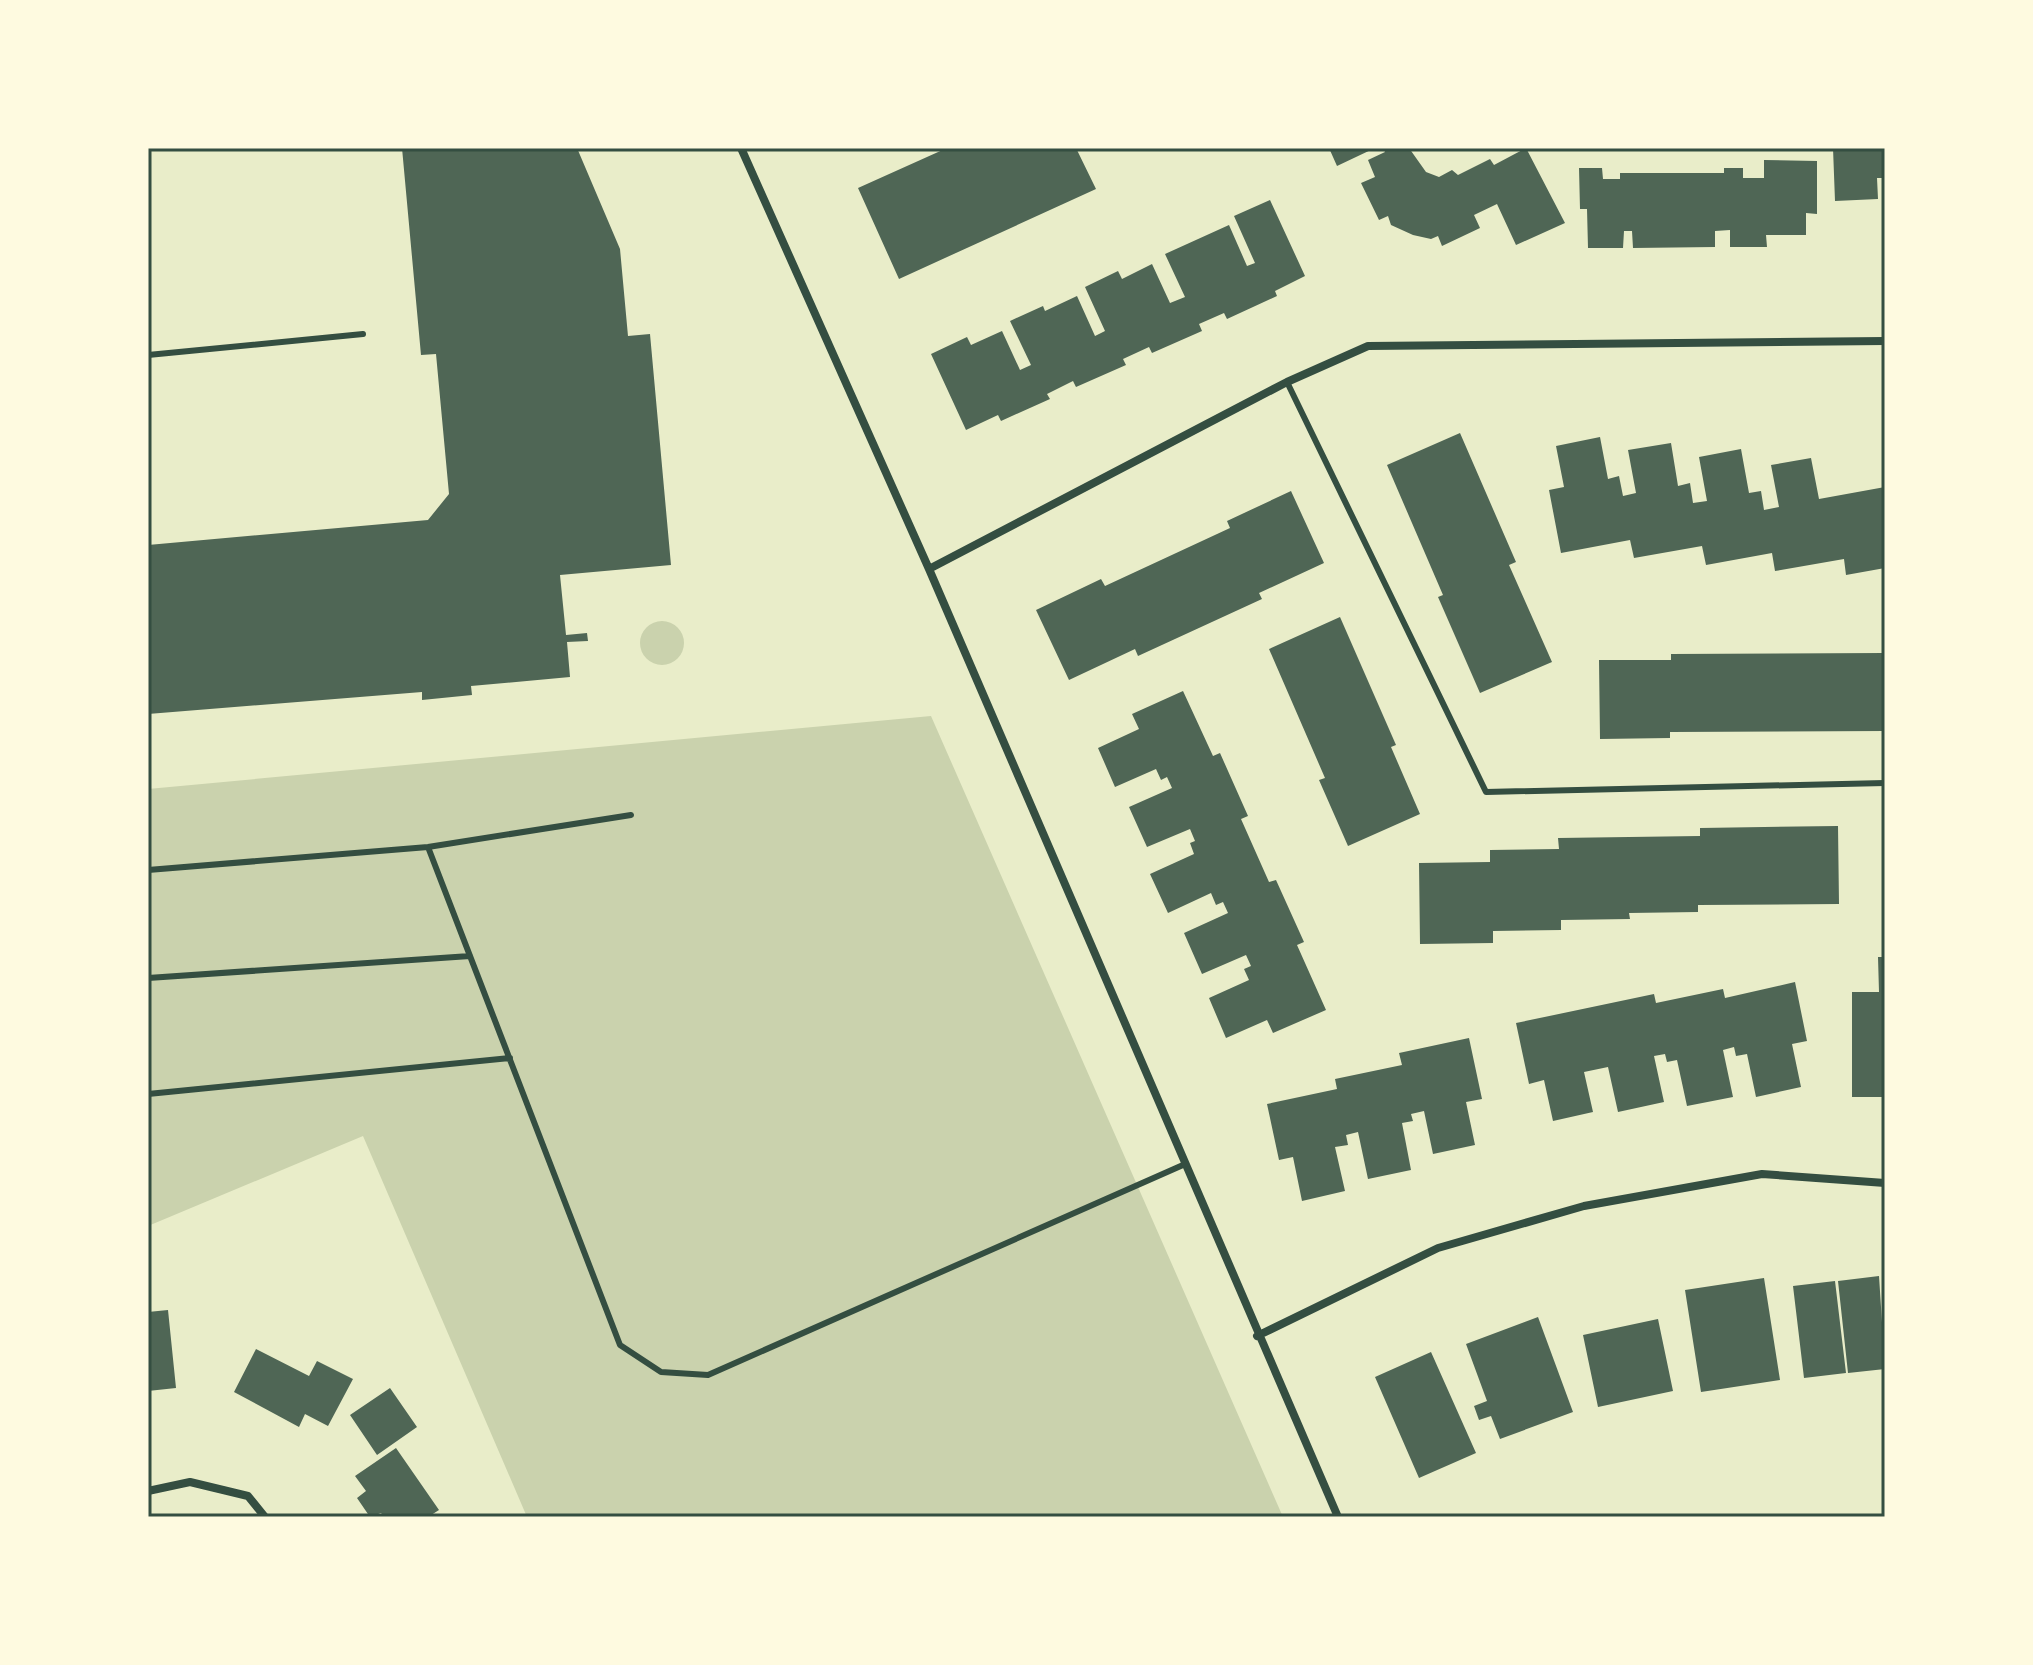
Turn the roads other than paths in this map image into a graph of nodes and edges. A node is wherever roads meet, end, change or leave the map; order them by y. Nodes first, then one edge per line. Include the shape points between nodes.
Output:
1 (741, 148) edge
2 (363, 334) dead end
3 (1885, 341) edge
4 (148, 355) edge
5 (1287, 382) junction
6 (929, 569) junction
7 (1885, 783) edge
8 (631, 815) dead end
9 (428, 847) junction
10 (148, 870) edge
11 (470, 956) junction
12 (148, 978) edge
13 (510, 1058) junction
14 (148, 1094) edge
15 (1183, 1165) junction
16 (1885, 1183) edge
17 (1257, 1336) junction
18 (148, 1491) edge
19 (265, 1517) edge
20 (1338, 1517) edge

1 - 6 street
2 - 4 lane
3 - 5 street via 1368,346
5 - 6 street
5 - 7 lane via 1486,792
6 - 15 street
8 - 9 lane
9 - 10 lane
9 - 11 lane
11 - 12 lane
11 - 13 lane
13 - 14 lane
13 - 15 lane via 620,1345 661,1372 708,1375
15 - 17 street
16 - 17 street via 1762,1174 1584,1206 1438,1248
17 - 20 street
18 - 19 street via 190,1482 248,1496

